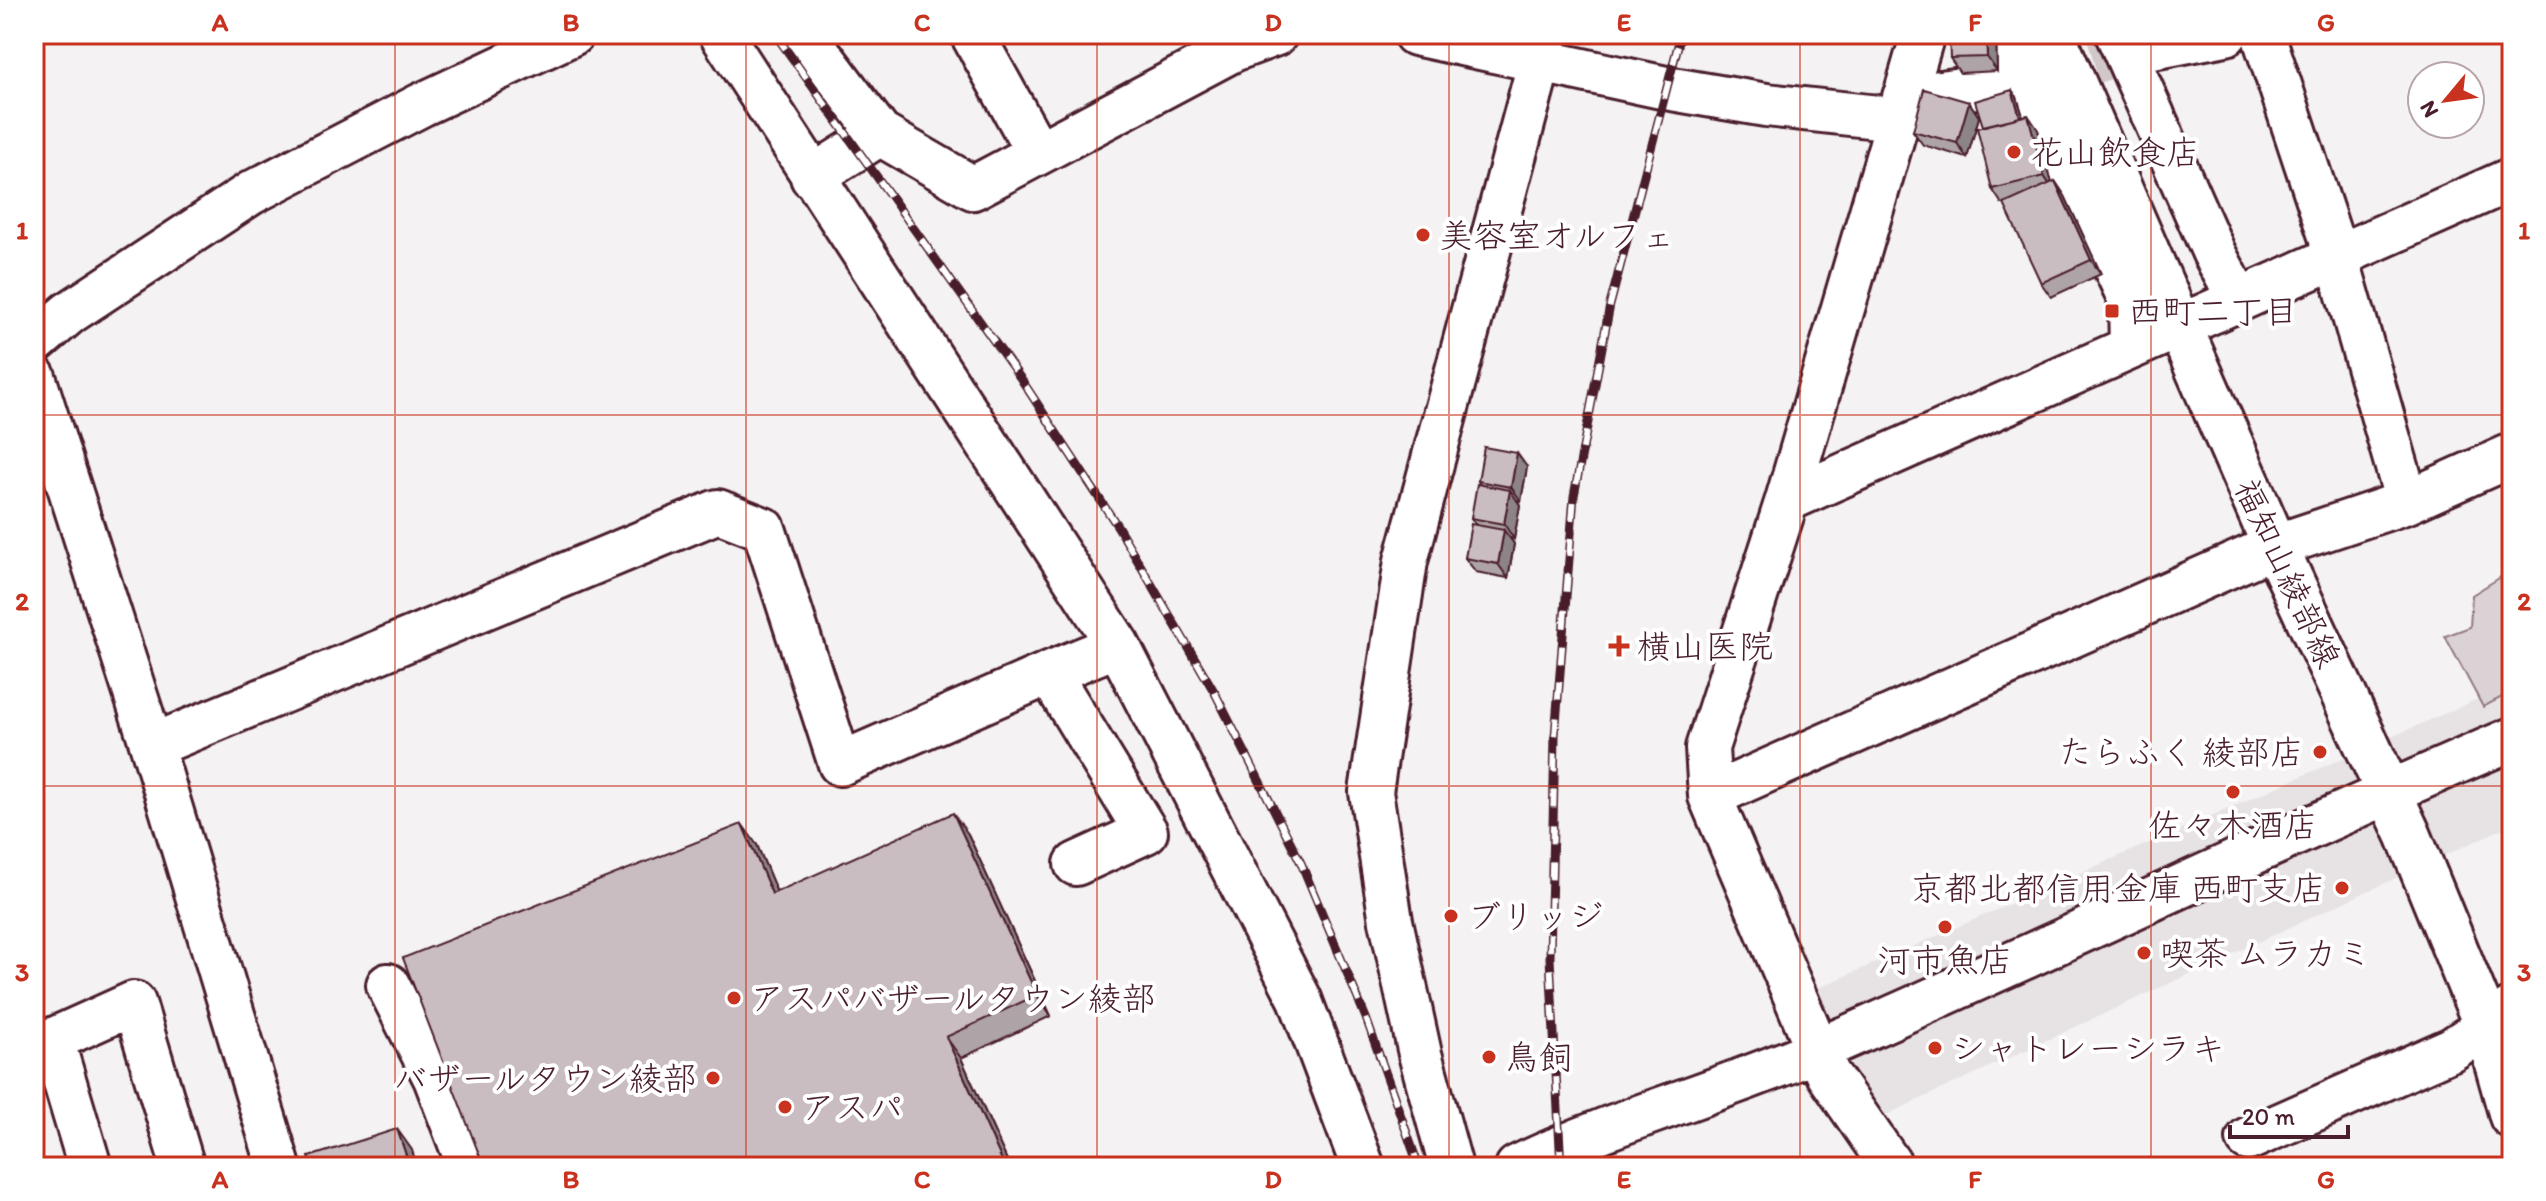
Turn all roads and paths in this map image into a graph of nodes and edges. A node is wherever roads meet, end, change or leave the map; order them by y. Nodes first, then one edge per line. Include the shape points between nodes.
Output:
1 (572, 34) edge
2 (721, 34) edge
3 (805, 34) edge
4 (972, 34) edge
5 (1276, 34) edge
6 (1415, 34) edge
7 (1923, 34) edge
8 (2006, 34) edge
9 (2226, 34) edge
10 (2263, 34) edge
11 (2054, 41) edge
12 (2122, 44) edge
13 (1544, 48) edge
14 (2028, 80) junction
15 (1900, 108) junction
16 (880, 134) junction
17 (1038, 153) junction
18 (812, 177) junction
19 (2512, 179) edge
20 (2337, 257) junction
21 (2239, 300) junction
22 (2179, 327) junction
23 (34, 343) edge
24 (2131, 347) junction
25 (34, 377) edge
26 (2512, 455) edge
27 (1787, 500) junction
28 (2407, 502) junction
29 (2275, 546) junction
30 (1118, 645) junction
31 (1049, 673) junction
32 (2512, 739) edge
33 (152, 746) junction
34 (2387, 792) junction
35 (1710, 796) junction
36 (1076, 864) dead end
37 (388, 985) dead end
38 (2500, 1018) edge
39 (43, 1044) edge
40 (1819, 1050) junction
41 (2512, 1116) edge
42 (2248, 1139) dead end
43 (90, 1167) edge
44 (183, 1167) edge
45 (279, 1167) edge
46 (469, 1167) edge
47 (1363, 1167) edge
48 (1451, 1167) edge
49 (1517, 1167) edge
50 (1892, 1167) edge

1 - 23 street via 251,193 69,313
2 - 18 street
3 - 16 street
4 - 17 street
5 - 17 street via 1233,50
6 - 13 street
7 - 15 street
8 - 14 street
9 - 12 street
10 - 20 street
11 - 22 main road, 福知山綾部線
12 - 21 street
13 - 15 street via 1666,88 1766,105
13 - 48 street via 1406,561 1371,792 1391,921
14 - 15 street
14 - 24 street via 2130,300
15 - 27 street
16 - 17 street via 973,188
16 - 18 street
18 - 30 street
19 - 20 street
20 - 21 street
20 - 28 street
21 - 22 street
22 - 24 street
22 - 29 main road, 福知山綾部線
24 - 27 street
25 - 33 street
26 - 28 street
27 - 35 street via 1707,748
28 - 29 street
29 - 34 main road, 福知山綾部線
29 - 35 street
30 - 31 street
30 - 47 street via 1300,999
31 - 33 street via 840,764 764,529 718,511
31 - 36 street via 1146,832
32 - 34 street
33 - 45 street
34 - 38 main road, 福知山綾部線
34 - 40 street
35 - 40 street
37 - 46 street via 435,1078
38 - 41 main road, 福知山綾部線
38 - 42 street via 2452,1049
39 - 43 street
39 - 44 street via 134,1003
40 - 49 street
40 - 50 street via 1828,1074

